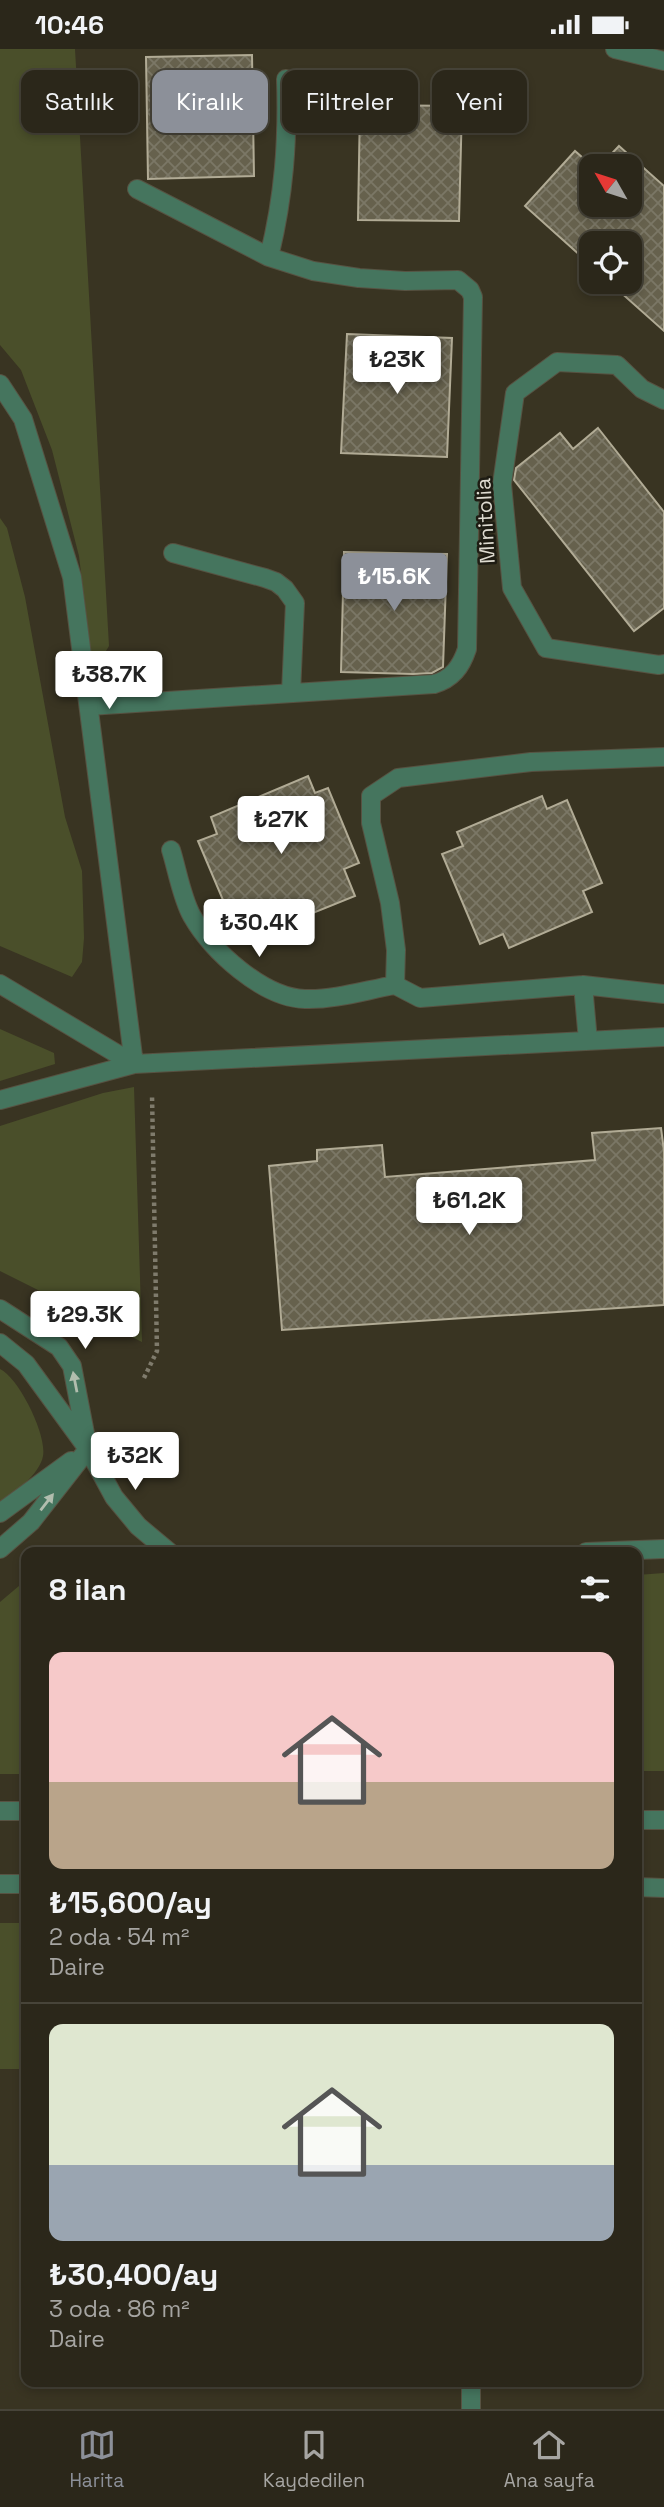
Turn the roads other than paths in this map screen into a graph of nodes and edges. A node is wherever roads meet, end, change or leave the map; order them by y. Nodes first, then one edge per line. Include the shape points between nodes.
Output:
1 (615, 49) edge
2 (664, 61) edge
3 (288, 133) edge
4 (137, 190) dead end
5 (269, 257) junction
6 (0, 384) edge
7 (664, 400) edge
8 (0, 410) edge
9 (23, 419) junction
10 (173, 553) dead end
11 (664, 664) edge
12 (291, 693) junction
13 (89, 706) junction
14 (664, 757) edge
15 (170, 850) dead end
16 (0, 984) edge
17 (395, 985) junction
18 (583, 985) junction
19 (664, 994) edge
20 (664, 1037) edge
21 (588, 1041) junction
22 (142, 1064) junction
23 (0, 1100) edge
24 (0, 1309) edge
25 (0, 1343) edge
26 (88, 1449) junction
27 (0, 1513) edge
28 (163, 1547) edge
29 (0, 1549) edge
30 (664, 1549) edge
31 (642, 1550) edge
32 (0, 1811) edge
33 (21, 1811) edge
34 (642, 1820) edge
35 (664, 1820) edge
36 (0, 1884) edge
37 (21, 1884) edge
38 (642, 1887) edge
39 (664, 1888) edge
40 (471, 2387) edge
41 (471, 2409) edge

1 - 2 street
3 - 5 street via 284,184
4 - 5 street
5 - 12 street via 313,271 359,278 458,280 473,297 467,649 462,664 451,676 433,684
6 - 9 street
7 - 11 street, Minitolia via 642,389 617,365 557,362 515,393 502,484 512,588 547,648
8 - 9 street
9 - 13 street via 72,577
10 - 12 street via 265,578 285,589 295,603
12 - 13 street
13 - 22 street
14 - 17 street via 531,762 398,778 371,796 371,823 396,950
15 - 17 street via 191,915 225,957 266,988 303,999
16 - 22 street
17 - 18 street via 420,998
18 - 19 street
18 - 21 street
20 - 21 street
21 - 22 street
22 - 23 street
26 -> 24 street via 72,1366 59,1347
25 - 26 street via 26,1364
26 - 27 street
26 - 28 street via 114,1497
29 -> 26 street via 31,1522
30 - 31 street
32 - 33 street
34 - 35 street
36 - 37 street
38 - 39 street
40 - 41 street

